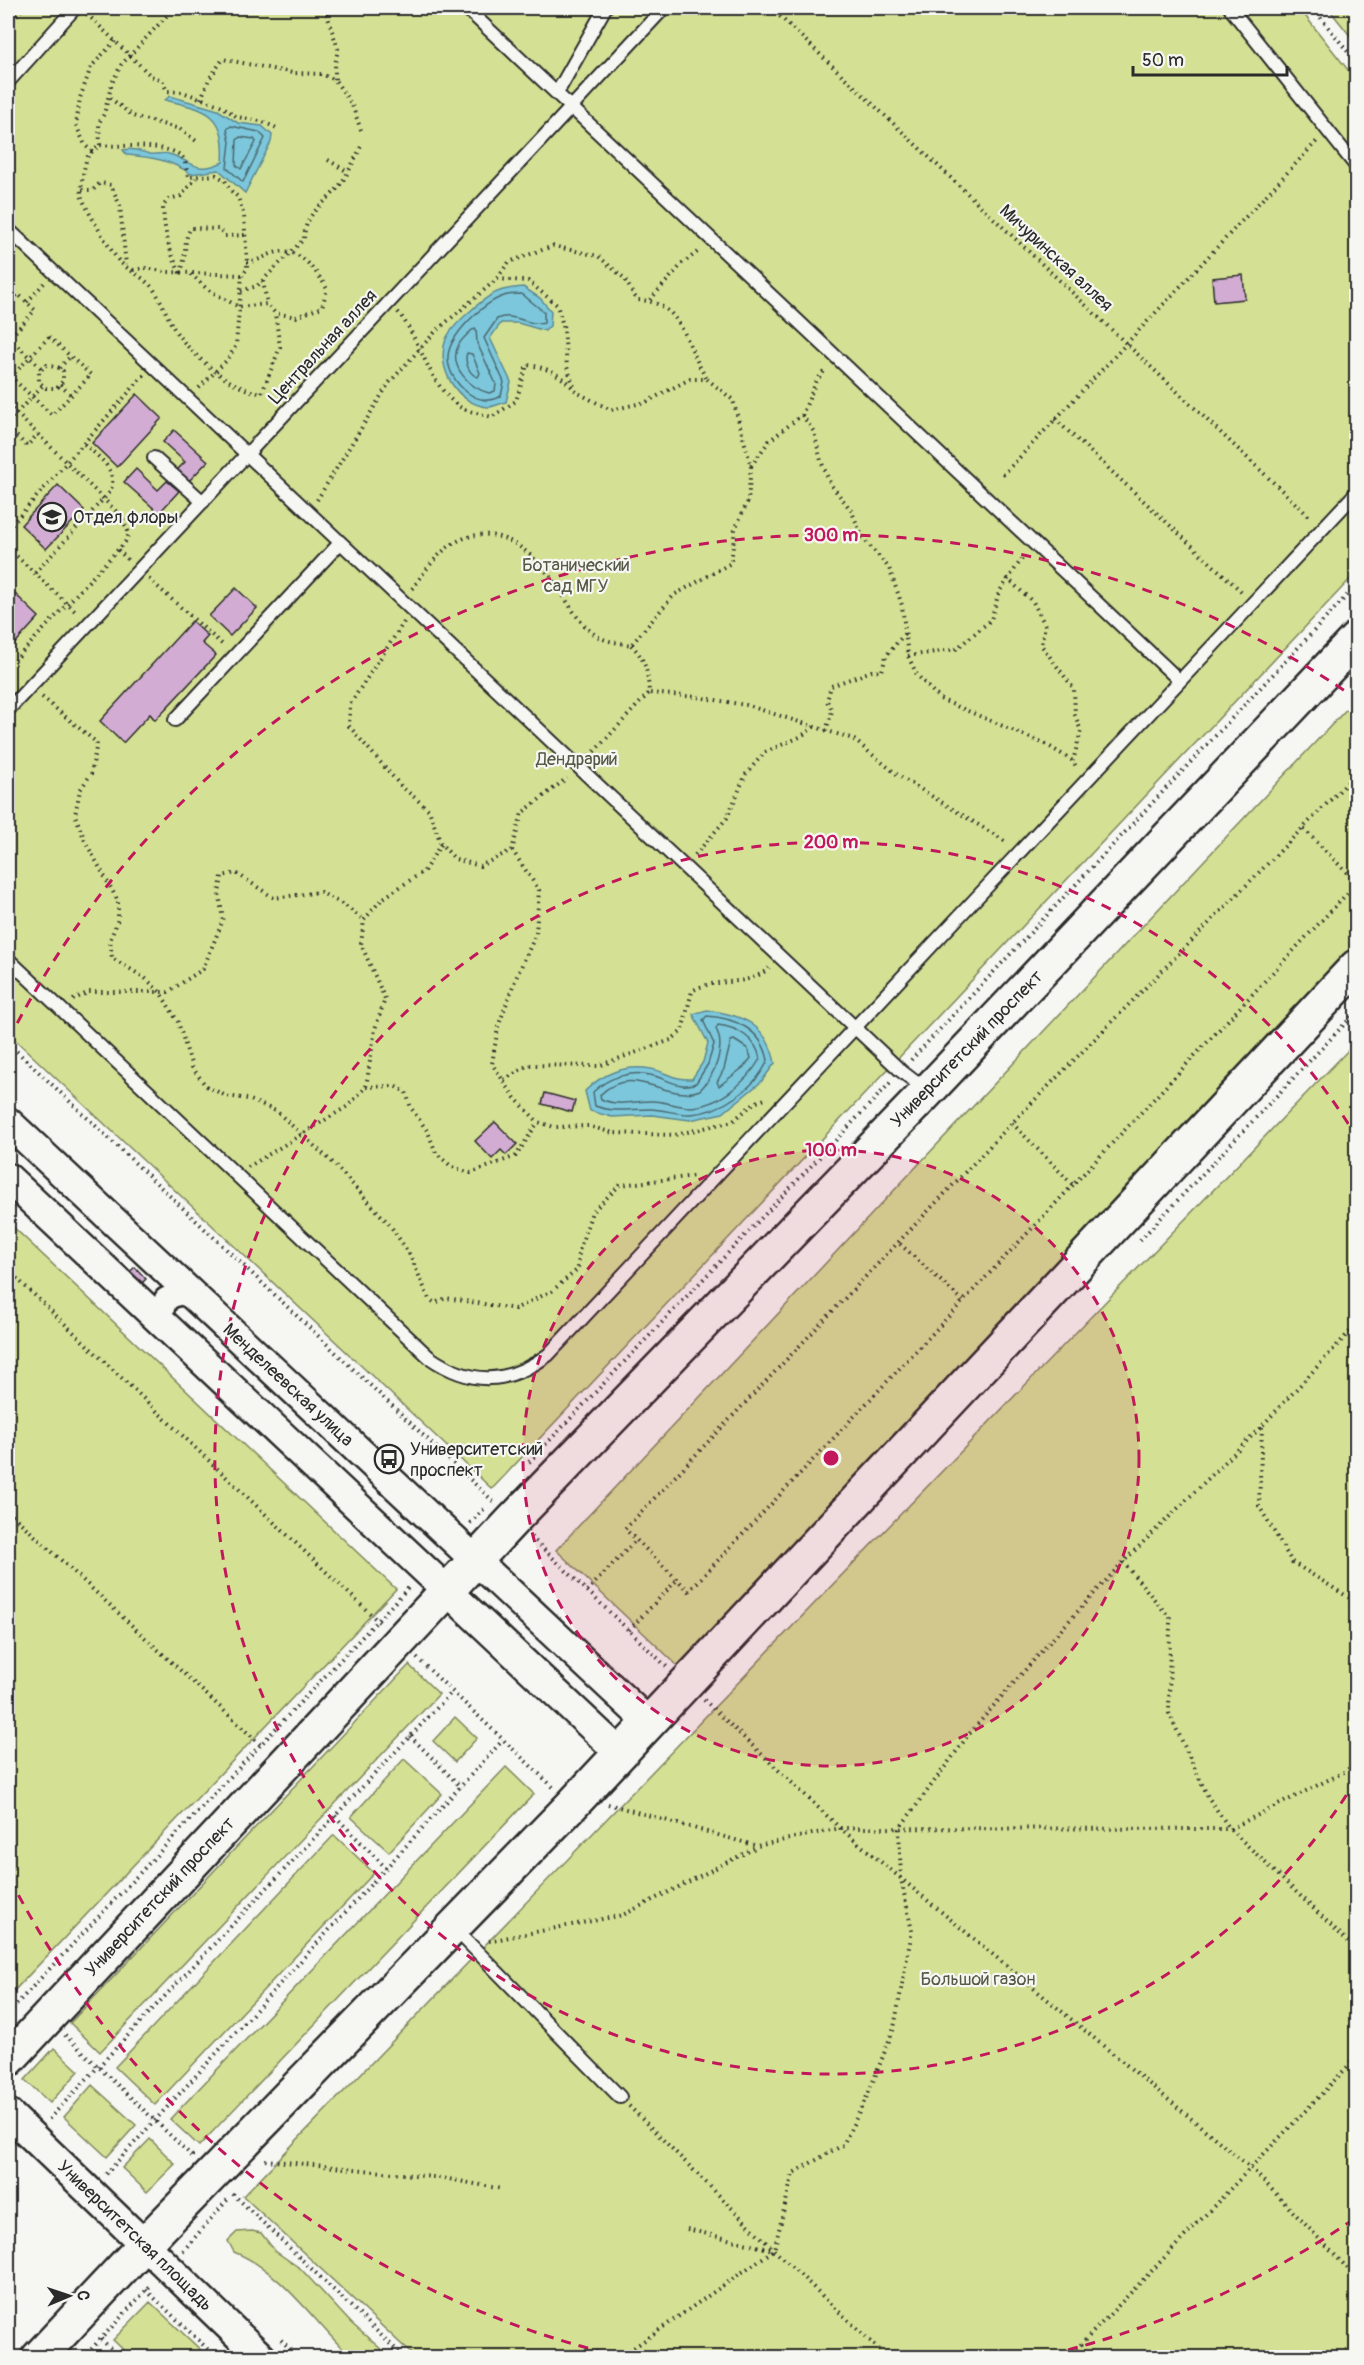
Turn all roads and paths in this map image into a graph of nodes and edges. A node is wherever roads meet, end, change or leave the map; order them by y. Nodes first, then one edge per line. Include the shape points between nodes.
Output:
1 (22, 8) edge
2 (75, 8) edge
3 (80, 8) edge
4 (174, 8) edge
5 (192, 8) edge
6 (325, 8) edge
7 (465, 8) edge
8 (605, 8) edge
9 (664, 8) edge
10 (771, 8) edge
11 (1230, 8) edge
12 (1313, 8) edge
13 (208, 13) dead end
14 (8, 24) edge
15 (115, 41) junction
16 (129, 55) junction
17 (1356, 62) edge
18 (335, 80) junction
19 (8, 82) edge
20 (557, 93) junction
21 (110, 98) junction
22 (201, 99) junction
23 (571, 107) junction
24 (277, 128) dead end
25 (1328, 129) junction
26 (361, 130) dead end
27 (199, 142) dead end
28 (100, 145) junction
29 (361, 147) dead end
30 (92, 152) junction
31 (328, 160) dead end
32 (1356, 166) edge
33 (348, 172) junction
34 (196, 178) junction
35 (82, 190) junction
36 (8, 230) edge
37 (246, 235) junction
38 (712, 240) junction
39 (290, 253) junction
40 (247, 262) junction
41 (126, 266) junction
42 (133, 270) junction
43 (54, 273) junction
44 (180, 273) junction
45 (190, 273) junction
46 (242, 275) junction
47 (497, 279) junction
48 (262, 281) junction
49 (241, 291) junction
50 (650, 300) junction
51 (27, 302) junction
52 (390, 302) junction
53 (8, 304) edge
54 (267, 304) junction
55 (239, 307) junction
56 (275, 313) junction
57 (8, 339) edge
58 (1127, 343) junction
59 (420, 346) junction
60 (70, 357) junction
61 (836, 357) junction
62 (30, 358) junction
63 (152, 366) junction
64 (41, 368) junction
65 (59, 368) junction
66 (215, 370) junction
67 (707, 379) junction
68 (43, 385) junction
69 (60, 385) junction
70 (576, 392) junction
71 (71, 395) junction
72 (32, 396) junction
73 (188, 399) junction
74 (8, 405) edge
75 (16, 413) junction
76 (802, 415) junction
77 (1055, 419) junction
78 (8, 422) edge
79 (8, 428) edge
80 (38, 434) junction
81 (83, 443) junction
82 (247, 455) junction
83 (154, 458) dead end
84 (67, 462) junction
85 (751, 466) junction
86 (1003, 475) dead end
87 (1356, 493) edge
88 (104, 499) junction
89 (203, 502) junction
90 (308, 512) junction
91 (1323, 528) junction
92 (8, 529) edge
93 (340, 543) junction
94 (1034, 544) junction
95 (8, 548) edge
96 (118, 550) junction
97 (139, 570) junction
98 (35, 573) junction
99 (1007, 578) junction
100 (1356, 586) edge
101 (402, 601) junction
102 (1254, 603) junction
103 (67, 604) junction
104 (412, 611) junction
105 (89, 624) junction
106 (905, 633) junction
107 (1356, 639) edge
108 (630, 645) junction
109 (235, 656) junction
110 (908, 656) junction
111 (15, 660) dead end
112 (1180, 681) junction
113 (29, 686) junction
114 (649, 693) junction
115 (10, 702) edge
116 (175, 720) dead end
117 (814, 727) junction
118 (826, 731) junction
119 (1073, 761) junction
120 (579, 768) junction
121 (1356, 774) edge
122 (1086, 782) junction
123 (1304, 830) junction
124 (441, 844) junction
125 (512, 850) junction
126 (1021, 852) junction
127 (685, 867) junction
128 (1356, 883) edge
129 (364, 920) junction
130 (780, 957) junction
131 (8, 958) edge
132 (1356, 967) edge
133 (160, 992) junction
134 (60, 1008) junction
135 (855, 1028) junction
136 (8, 1043) edge
137 (901, 1071) junction
138 (504, 1080) junction
139 (366, 1087) junction
140 (927, 1092) junction
141 (789, 1098) junction
142 (8, 1122) edge
143 (538, 1122) junction
144 (1012, 1123) junction
145 (301, 1133) junction
146 (719, 1172) junction
147 (237, 1175) junction
148 (8, 1178) edge
149 (1072, 1185) junction
150 (900, 1244) junction
151 (8, 1270) edge
152 (195, 1298) junction
153 (963, 1301) junction
154 (1356, 1325) edge
155 (167, 1328) junction
156 (1262, 1426) junction
157 (525, 1466) dead end
158 (502, 1504) junction
159 (8, 1511) edge
160 (636, 1540) junction
161 (463, 1550) junction
162 (1123, 1562) junction
163 (436, 1580) junction
164 (677, 1580) junction
165 (587, 1591) junction
166 (1356, 1602) edge
167 (628, 1630) junction
168 (389, 1631) junction
169 (684, 1683) junction
170 (452, 1692) junction
171 (648, 1722) junction
172 (410, 1736) junction
173 (503, 1740) junction
174 (261, 1745) junction
175 (620, 1753) junction
176 (1356, 1762) edge
177 (461, 1787) junction
178 (605, 1803) dead end
179 (572, 1805) junction
180 (335, 1816) junction
181 (840, 1828) junction
182 (898, 1828) junction
183 (1230, 1829) junction
184 (758, 1846) junction
185 (386, 1869) junction
186 (901, 1879) junction
187 (461, 1936) junction
188 (1356, 1949) edge
189 (8, 2013) edge
190 (62, 2033) dead end
191 (1356, 2058) edge
192 (8, 2060) edge
193 (97, 2067) junction
194 (620, 2097) joint
195 (8, 2113) edge
196 (48, 2120) dead end
197 (155, 2121) junction
198 (192, 2156) dead end
199 (265, 2160) dead end
200 (1251, 2168) junction
201 (105, 2174) dead end
202 (502, 2189) dead end
203 (687, 2229) dead end
204 (144, 2245) junction
205 (774, 2250) junction
206 (168, 2267) junction
207 (1356, 2277) edge
208 (146, 2290) junction
209 (101, 2339) junction
210 (38, 2358) edge
211 (83, 2358) edge
212 (120, 2358) edge
213 (217, 2358) edge
214 (262, 2358) edge
215 (405, 2358) edge
216 (619, 2358) edge
217 (888, 2358) edge
218 (1068, 2358) edge

1 - 14 path
2 - 19 lane
3 - 15 path
4 - 16 path
5 - 13 path
6 - 18 path via 338,49
7 - 20 lane
8 - 20 lane
9 - 23 lane, Центральная аллея
10 - 58 path, Мичуринская аллея
11 - 25 lane
12 - 17 path
15 - 16 path
15 - 30 path via 91,67 80,98 76,125
16 - 21 path via 112,83
16 - 22 path via 151,76 162,80 167,91
18 - 22 path via 322,74 292,73 223,59
18 - 26 path via 352,105
20 - 23 lane
21 - 27 path via 133,116 180,129
21 - 28 path via 99,123
22 - 24 path via 222,106 237,117
23 - 38 lane
23 - 52 lane, Центральная аллея
25 - 32 lane
25 - 58 path
28 - 30 path
28 - 34 path via 171,150 182,158 188,177
29 - 33 path
30 - 35 path via 87,157
31 - 33 path
33 - 39 path via 333,195 319,204 304,227 304,239
34 - 37 path via 216,175 225,180 238,197
34 - 44 path via 181,196 163,206 164,228
35 - 41 path via 100,232
35 - 41 path via 93,190 100,183 111,184 120,207
36 - 43 lane
37 - 40 path
37 - 44 path via 225,236 219,229 191,228 186,235 186,260
38 - 50 path via 682,264
38 - 61 lane
39 - 40 path via 279,251
39 - 48 path
39 - 56 path via 317,270 327,289 322,308 296,316
40 - 46 path
41 - 42 path
42 - 44 path
42 - 66 path via 154,290 178,334
43 - 51 path
43 - 63 lane
44 - 45 path
45 - 46 path
45 - 55 path via 207,289
46 - 49 path
47 - 50 path via 509,262 553,246 598,256 624,278 637,300
47 - 59 path
47 - 70 path via 528,281 556,305 564,329 567,367
48 - 49 path
48 - 54 path
49 - 55 path
50 - 67 path via 669,309
51 - 53 path via 18,294
51 - 57 path via 35,310
52 - 59 path
52 - 82 lane, Центральная аллея
54 - 55 path
54 - 56 path
55 - 66 path via 236,345
56 - 66 path via 280,347 262,393 247,392
57 - 62 path
58 - 77 path
58 - 91 path, Мичуринская аллея
59 - 70 path via 441,389 461,408 492,417 516,401 527,365 545,367 561,376
59 - 90 path via 389,383 325,491
60 - 62 path via 50,337
60 - 65 path
60 - 71 path via 91,375
61 - 76 path via 817,380
61 - 94 lane
62 - 64 path
62 - 72 path via 11,377
63 - 73 lane
63 - 81 path
64 - 65 path via 46,364
64 - 68 path via 39,382
65 - 69 path via 63,370
66 - 73 path
67 - 70 path via 690,379 646,402 611,410
67 - 85 path via 733,400
68 - 69 path
68 - 72 path
69 - 71 path
71 - 72 path via 52,416
72 - 75 path
73 - 82 lane
74 - 75 path
75 - 78 path
75 - 80 path
76 - 85 path via 770,441
76 - 106 path via 814,432 820,461 831,485 851,510 863,538 889,568 902,605
77 - 86 path
77 - 102 path
79 - 80 path via 27,446
80 - 84 path
81 - 84 path
81 - 88 path via 113,476 110,492
82 - 89 lane, Центральная аллея
82 - 90 lane
83 - 89 lane
84 - 88 path
84 - 92 path
85 - 108 path via 748,501 735,529 731,563 674,595
87 - 91 lane
88 - 96 path via 127,524 129,534
88 - 98 path
89 - 97 lane, Центральная аллея
90 - 93 lane
91 - 102 lane
93 - 101 lane
93 - 109 lane
94 - 99 path
94 - 112 lane
95 - 98 path
96 - 97 path
96 - 103 path
97 - 105 lane, Центральная аллея
97 - 109 path
98 - 103 path
99 - 110 path via 991,620 956,649
99 - 119 path via 1033,602 1045,625 1041,645 1074,688 1075,716 1081,731
100 - 137 path
101 - 104 lane
101 - 108 path via 452,544 473,534 506,538 532,554 578,619 600,638
102 - 112 lane
103 - 105 path
103 - 111 path
104 - 120 lane
104 - 124 path via 350,704 349,726 400,785 429,810
105 - 113 lane, Центральная аллея
106 - 110 path
106 - 118 path via 886,656 882,671 831,686 826,701 832,711
107 - 140 main road, Университетский проспект
108 - 114 path via 642,656
109 - 116 lane
110 - 119 path via 916,675 940,699 1047,745
112 - 122 lane
113 - 115 lane, Центральная аллея
113 - 133 path via 97,743 91,774 80,790 75,815 118,902 118,919 110,940 112,958
114 - 117 path via 746,705
114 - 120 path
117 - 118 path
117 - 127 path via 765,752 746,774 727,818
118 - 126 path via 853,739 900,776
119 - 122 path
120 - 125 path via 522,813
120 - 127 lane
121 - 123 path
122 - 126 lane
123 - 128 path
123 - 144 path
124 - 125 path via 455,860 480,866
124 - 129 path via 424,871 382,899
125 - 138 path via 539,890 536,934 497,1036 492,1064
126 - 135 lane
127 - 130 lane
128 - 149 path
129 - 133 path via 320,892 274,898 236,873 222,876 219,894 223,920 203,969 168,992
129 - 139 path via 361,944 385,999 375,1029
130 - 135 lane
130 - 138 path via 758,977 706,983 692,991 682,1031 671,1040 598,1066 528,1065
131 - 134 lane
132 - 169 main road
133 - 134 path via 89,992
133 - 145 path via 178,1022 192,1067 206,1086 276,1111
134 - 147 lane
135 - 137 lane
135 - 141 lane
136 - 158 path
137 - 140 lane
137 - 157 path
138 - 143 path
139 - 143 path via 394,1086 406,1092 436,1153 452,1167 471,1173 516,1156
139 - 145 path via 348,1106
140 - 158 main road, Университетский проспект
141 - 143 path via 772,1097 754,1103 732,1121 675,1136 613,1133 589,1126 554,1127
141 - 146 lane
142 - 152 street, Менделеевская улица
144 - 149 path
144 - 150 path
145 - 146 path via 390,1225 410,1255 429,1299 435,1303 446,1298 515,1309 552,1291 578,1269 579,1251 592,1212 620,1185
145 - 147 path
146 - 147 lane via 548,1355 512,1375 481,1380 450,1372 429,1357
148 - 155 street
149 - 153 path
150 - 153 path
150 - 160 path via 625,1529
151 - 168 path
152 - 155 street via 180,1293 166,1299 161,1314
152 - 161 street, Менделеевская улица
153 - 164 path via 689,1591
154 - 156 path
155 - 163 street
156 - 162 path
156 - 166 path via 1259,1506 1292,1562
158 - 161 main road, Университетский проспект
158 - 161 path
158 - 165 path
159 - 174 path
160 - 164 path
160 - 165 path
161 - 163 main road, Университетский проспект
161 - 171 street, Менделеевская улица
162 - 182 path via 970,1733
162 - 183 path via 1170,1618 1170,1713 1208,1797
163 - 168 main road, Университетский проспект
163 - 168 path
163 - 175 street
164 - 167 path
165 - 167 path
167 - 169 path
168 - 170 path
168 - 174 path
168 - 192 main road, Университетский проспект
169 - 171 main road
169 - 181 path
170 - 172 path
170 - 173 path
171 - 175 main road
172 - 177 path
172 - 180 path
173 - 177 path
173 - 179 path
174 - 189 path
175 - 179 main road
176 - 183 path via 1346,1771
177 - 185 path
178 - 184 path
179 - 187 main road
180 - 185 path
180 - 193 path
181 - 182 path
181 - 184 path
181 - 186 path
182 - 183 path
182 - 186 path
183 - 188 path
184 - 187 path via 623,1915
185 - 197 path
186 - 200 path
186 - 205 path via 912,1931 894,2028 843,2145 793,2173
187 - 194 lane
187 - 204 main road
190 - 193 path
191 - 200 path
193 - 196 path
193 - 197 path
194 - 205 path
195 - 204 street, Университетская площадь
197 - 198 path
197 - 201 path
199 - 202 path via 443,2178
200 - 207 path
200 - 218 path
203 - 205 path
204 - 206 street, Университетская площадь
204 - 210 main road
205 - 216 path
205 - 217 path
206 - 208 path
206 - 214 street, Университетская площадь
206 - 215 path via 233,2194
208 - 209 path
208 - 213 path
209 - 211 path
209 - 212 path

